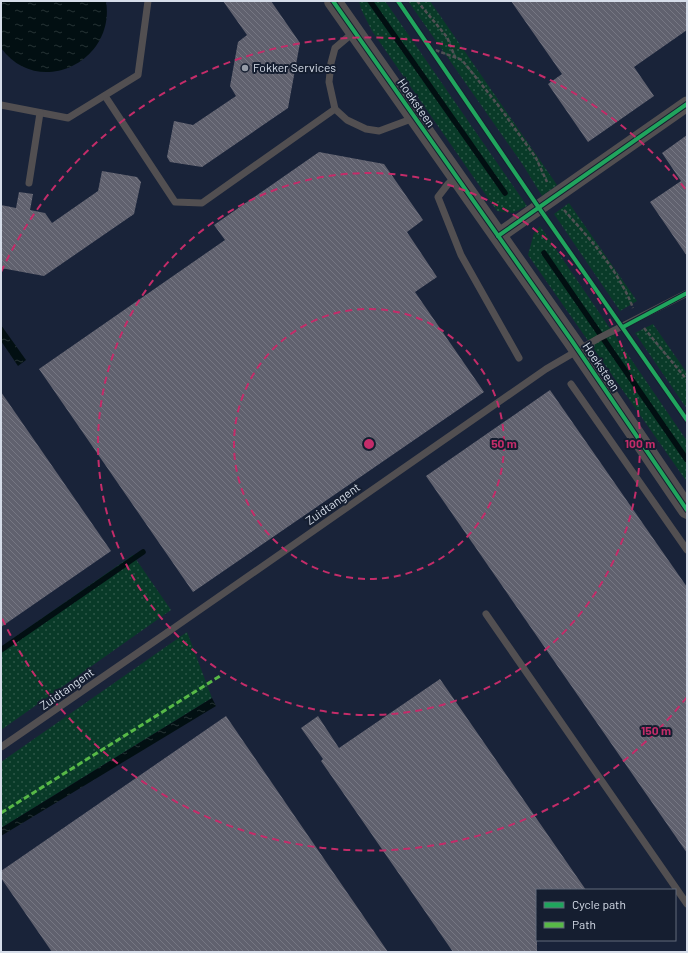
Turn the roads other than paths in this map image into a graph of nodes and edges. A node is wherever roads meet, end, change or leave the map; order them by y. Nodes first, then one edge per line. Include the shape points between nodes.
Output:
1 (148, 1) edge
2 (333, 1) edge
3 (354, 32) junction
4 (106, 96) junction
5 (687, 104) edge
6 (1, 105) edge
7 (335, 109) junction
8 (40, 113) junction
9 (414, 118) junction
10 (456, 177) junction
11 (29, 183) dead end
12 (498, 236) junction
13 (687, 293) edge
14 (519, 358) dead end
15 (571, 384) dead end
16 (687, 510) edge
17 (687, 550) edge
18 (486, 614) dead end
19 (1, 748) edge
20 (687, 904) edge

1 - 4 lane via 138,75
2 - 3 street, Hoeksteen
3 - 7 lane via 335,48 331,63 329,82
3 - 9 street, Hoeksteen
4 - 7 lane via 175,202 202,203
4 - 8 lane via 68,118
5 - 12 street
6 - 8 lane
7 - 9 lane via 347,120 366,129 379,131
8 - 11 lane
9 - 10 street, Hoeksteen
10 - 12 street, Hoeksteen
10 - 14 lane via 438,197 461,255
12 - 16 street, Hoeksteen
13 - 19 lane, Zuidtangent, bridge via 599,338 546,369
15 - 17 lane
18 - 20 lane

